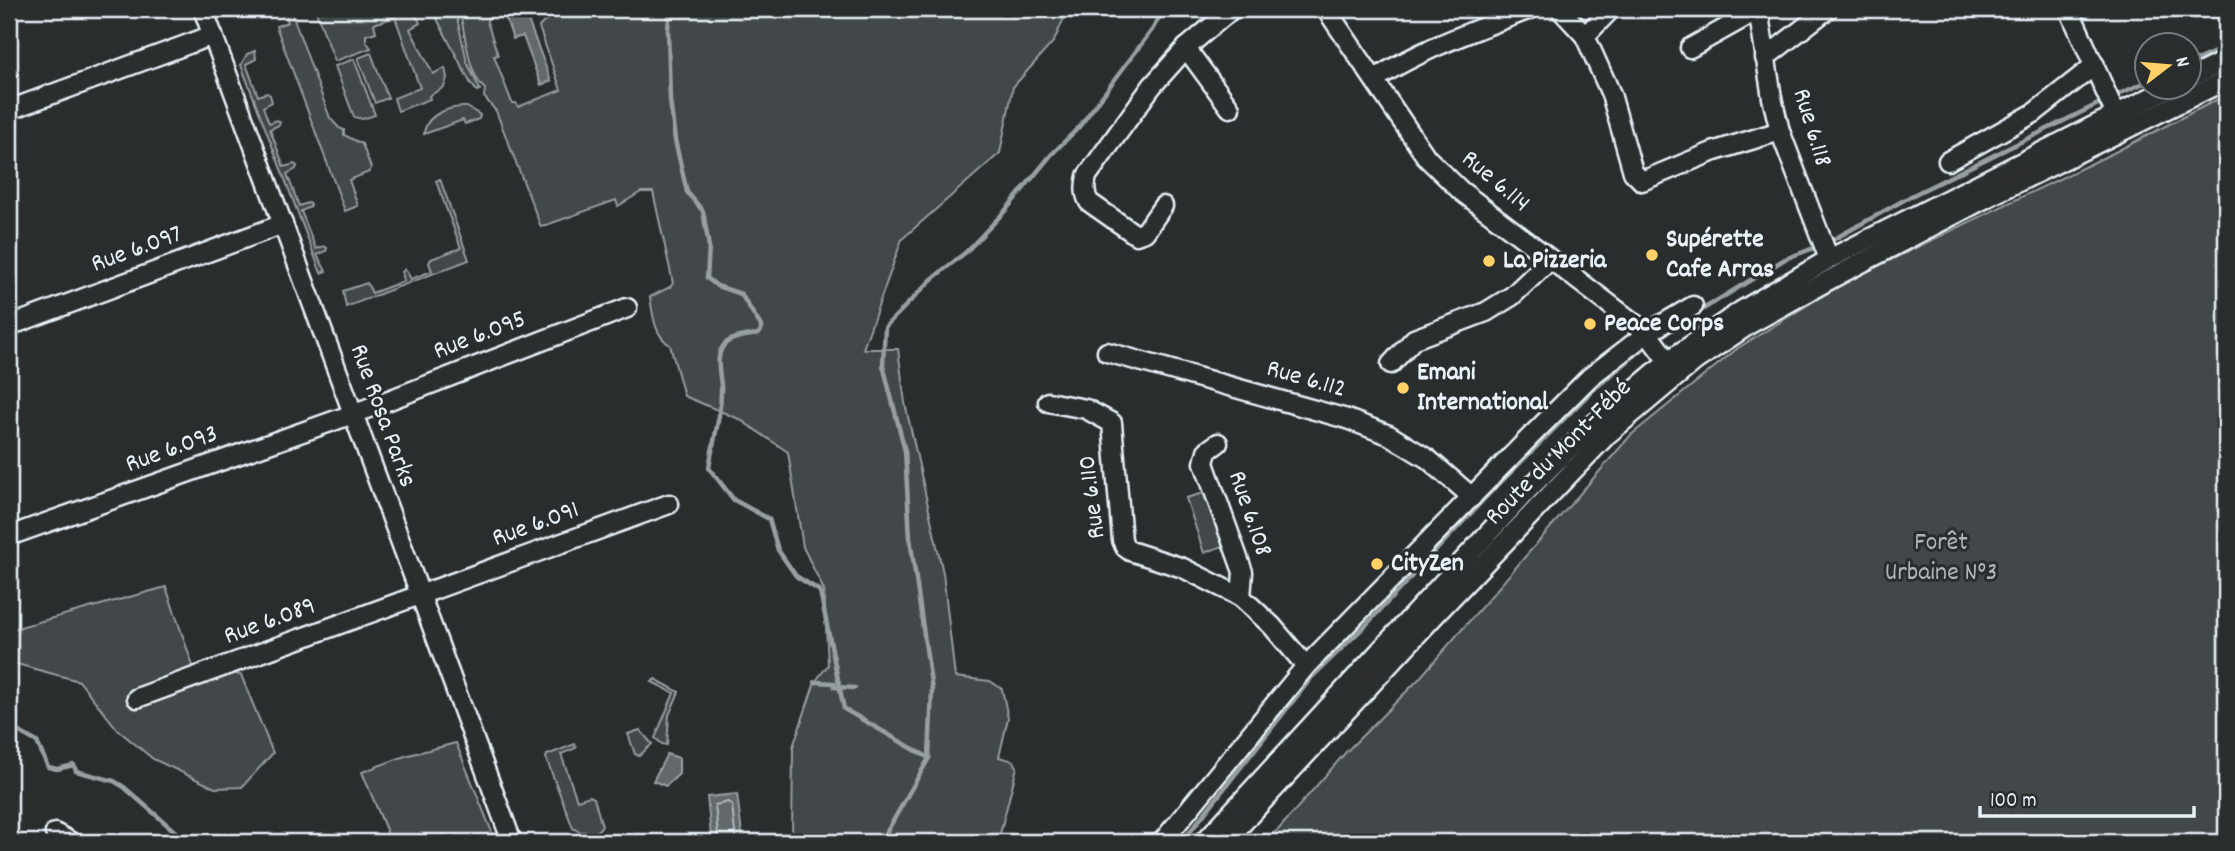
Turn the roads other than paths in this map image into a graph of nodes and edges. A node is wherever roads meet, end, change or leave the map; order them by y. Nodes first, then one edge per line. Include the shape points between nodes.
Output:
1 (203, 9) edge
2 (1232, 9) edge
3 (1326, 9) edge
4 (1530, 9) edge
5 (1560, 9) edge
6 (1611, 9) edge
7 (1758, 9) edge
8 (1828, 9) edge
9 (2069, 9) edge
10 (212, 34) junction
11 (1585, 36) junction
12 (1186, 48) junction
13 (1690, 48) dead end
14 (1765, 58) junction
15 (2226, 60) edge
16 (2095, 65) junction
17 (2204, 71) edge
18 (1375, 79) junction
19 (2226, 80) edge
20 (2139, 102) edge
21 (1230, 108) dead end
22 (9, 110) edge
23 (2115, 113) junction
24 (1780, 131) junction
25 (1948, 161) dead end
26 (1163, 206) dead end
27 (283, 224) junction
28 (1829, 259) junction
29 (1550, 260) junction
30 (1693, 306) dead end
31 (627, 308) dead end
32 (9, 326) edge
33 (1647, 333) junction
34 (1107, 352) dead end
35 (1668, 361) junction
36 (1391, 364) dead end
37 (1048, 402) dead end
38 (353, 414) junction
39 (1218, 443) dead end
40 (1472, 497) junction
41 (669, 504) dead end
42 (9, 536) edge
43 (421, 596) junction
44 (1241, 597) junction
45 (1307, 666) junction
46 (137, 698) dead end
47 (512, 842) edge
48 (1162, 842) edge
49 (1204, 842) edge
50 (1225, 842) edge

1 - 10 street, Rue Rosa Parks
2 - 12 street
3 - 18 street, Rue 6.114
4 - 18 street via 1436,46
5 - 11 street
6 - 11 street
7 - 13 street
7 - 14 street, Rue 6.118
8 - 14 street
9 - 16 street
10 - 22 street
10 - 27 street, Rue Rosa Parks
11 - 24 street via 1611,94 1633,172 1642,181
12 - 21 street
12 - 26 street via 1152,86 1085,184 1089,202 1136,235 1145,232
14 - 24 street, Rue 6.118
15 - 17 street
16 - 23 street
16 - 25 street via 2034,113
18 - 29 street, Rue 6.114 via 1427,158 1461,191
19 - 50 street, Route du Mont-Fébé via 1842,273 1749,324 1695,361 1608,434
20 - 23 street, Route du Mont-Fébé
23 - 28 street, Route du Mont-Fébé
24 - 28 street, Rue 6.118
27 - 32 street, Rue 6.097
27 - 38 street, Rue Rosa Parks
28 - 35 street, Route du Mont-Fébé
29 - 33 street, Rue 6.114
29 - 36 street via 1512,296 1486,312 1414,339
30 - 33 street
31 - 38 street, Rue 6.095
33 - 35 street, Rue 6.114
33 - 40 street via 1590,377
34 - 40 street, Rue 6.112 via 1347,419 1388,435 1428,459
35 - 49 street, Route du Mont-Fébé via 1594,424 1527,491
37 - 44 street, Rue 6.110 via 1086,409 1112,423 1125,547
38 - 42 street, Rue 6.093
38 - 43 street, Rue Rosa Parks
39 - 44 street, Rue 6.108 via 1207,452 1204,463 1243,572
40 - 45 street
41 - 43 street, Rue 6.091
43 - 46 street, Rue 6.089
43 - 47 street, Rue Rosa Parks
44 - 45 street, Rue 6.108
45 - 48 street

